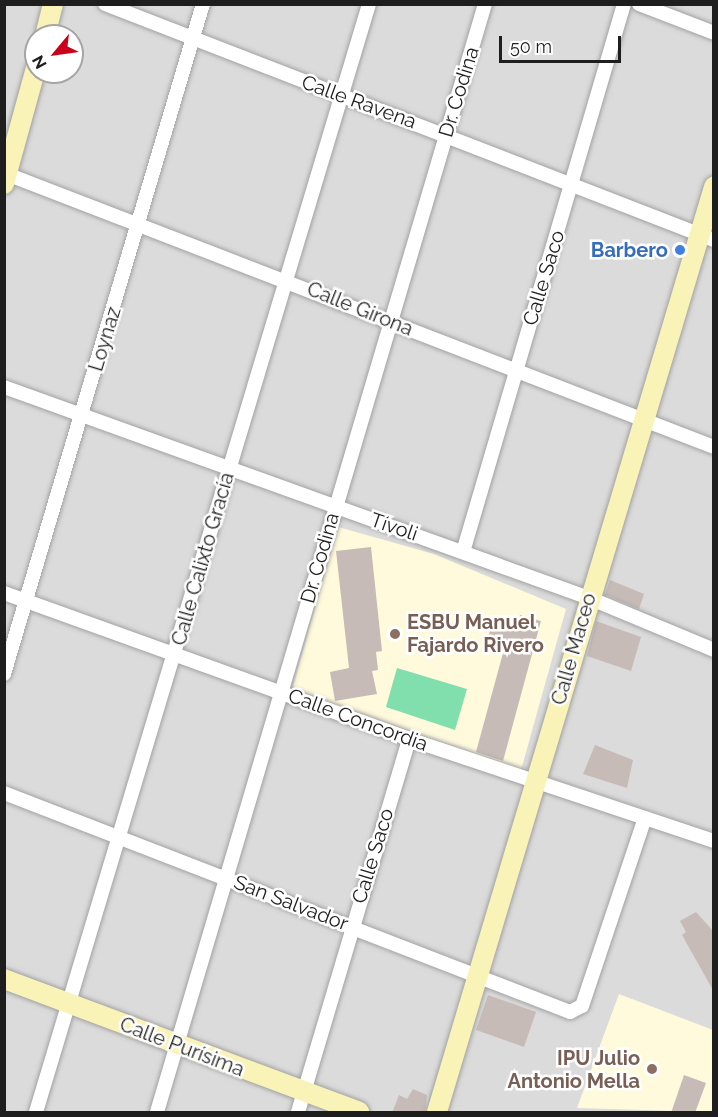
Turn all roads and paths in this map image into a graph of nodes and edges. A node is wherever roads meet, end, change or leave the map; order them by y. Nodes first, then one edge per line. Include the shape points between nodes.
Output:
1 (53, 4) edge
2 (105, 4) edge
3 (203, 4) edge
4 (369, 4) edge
5 (485, 4) edge
6 (624, 4) edge
7 (639, 4) edge
8 (48, 24) edge
9 (714, 33) edge
10 (194, 38) junction
11 (31, 84) edge
12 (343, 97) junction
13 (446, 134) junction
14 (5, 177) edge
15 (574, 182) junction
16 (714, 187) edge
17 (139, 224) junction
18 (707, 237) edge
19 (286, 279) junction
20 (389, 321) junction
21 (514, 373) junction
22 (4, 387) edge
23 (81, 417) junction
24 (643, 418) junction
25 (714, 447) edge
26 (230, 470) junction
27 (335, 507) junction
28 (463, 552) junction
29 (4, 593) edge
30 (589, 598) junction
31 (24, 600) junction
32 (714, 650) edge
33 (176, 651) junction
34 (4, 674) edge
35 (281, 693) junction
36 (409, 739) junction
37 (535, 782) junction
38 (4, 793) edge
39 (645, 818) junction
40 (121, 837) junction
41 (714, 841) edge
42 (226, 878) junction
43 (352, 926) junction
44 (480, 977) junction
45 (4, 979) edge
46 (70, 1004) junction
47 (175, 1045) junction
48 (303, 1091) junction
49 (36, 1113) edge
50 (157, 1113) edge
51 (298, 1113) edge
52 (359, 1113) edge
53 (437, 1113) edge

1 - 8 street
2 - 10 street, Calle Ravena
3 - 10 street, Loynaz
4 - 12 street, Calle Calixto Gracía
5 - 13 street, Dr. Codina
6 - 15 street, Calle Saco
7 - 9 street
10 - 12 street, Calle Ravena
10 - 17 street, Loynaz
11 - 14 street
12 - 13 street, Calle Ravena
12 - 19 street, Calle Calixto Gracía
13 - 15 street, Calle Ravena
13 - 20 street, Dr. Codina
14 - 17 street, Calle Girona
15 - 18 street, Calle Ravena
15 - 21 street, Calle Saco
16 - 18 street, Calle Maceo
17 - 19 street, Calle Girona
17 - 23 street, Loynaz
18 - 24 street, Calle Maceo
19 - 20 street, Calle Girona
19 - 26 street, Calle Calixto Gracía
20 - 21 street, Calle Girona
20 - 27 street, Dr. Codina
21 - 24 street, Calle Girona
21 - 28 street, Calle Saco
22 - 23 street, Tívoli
23 - 26 street, Tívoli
23 - 31 street, Loynaz
24 - 25 street, Calle Girona
24 - 30 street, Calle Maceo
26 - 27 street, Tívoli
26 - 33 street, Calle Calixto Gracía
27 - 28 street, Tívoli
27 - 35 street, Dr. Codina
28 - 30 street, Tívoli
29 - 31 street, Calle Concordia
30 - 32 street, Tívoli
30 - 37 street, Calle Maceo
31 - 33 street, Calle Concordia
31 - 34 street, Loynaz
33 - 35 street, Calle Concordia
33 - 40 street, Calle Calixto Gracía
35 - 36 street, Calle Concordia
35 - 42 street, Dr. Codina
36 - 37 street, Calle Concordia
36 - 43 street, Calle Saco
37 - 39 street, Calle Concordia
37 - 44 street, Calle Maceo
38 - 40 street, San Salvador
39 - 41 street, Calle Concordia
39 - 44 street, San Salvador via 577,1010
40 - 42 street, San Salvador
40 - 46 street, Calle Calixto Gracía
42 - 43 street, San Salvador
42 - 47 street, Dr. Codina
43 - 44 street, San Salvador
43 - 48 street, Calle Saco
44 - 53 street, Calle Maceo
45 - 46 street, Calle Purísima
46 - 47 street, Calle Purísima
46 - 49 street, Calle Calixto Gracía
47 - 48 street, Calle Purísima
47 - 50 street, Dr. Codina
48 - 51 street, Calle Saco
48 - 52 street, Calle Purísima

